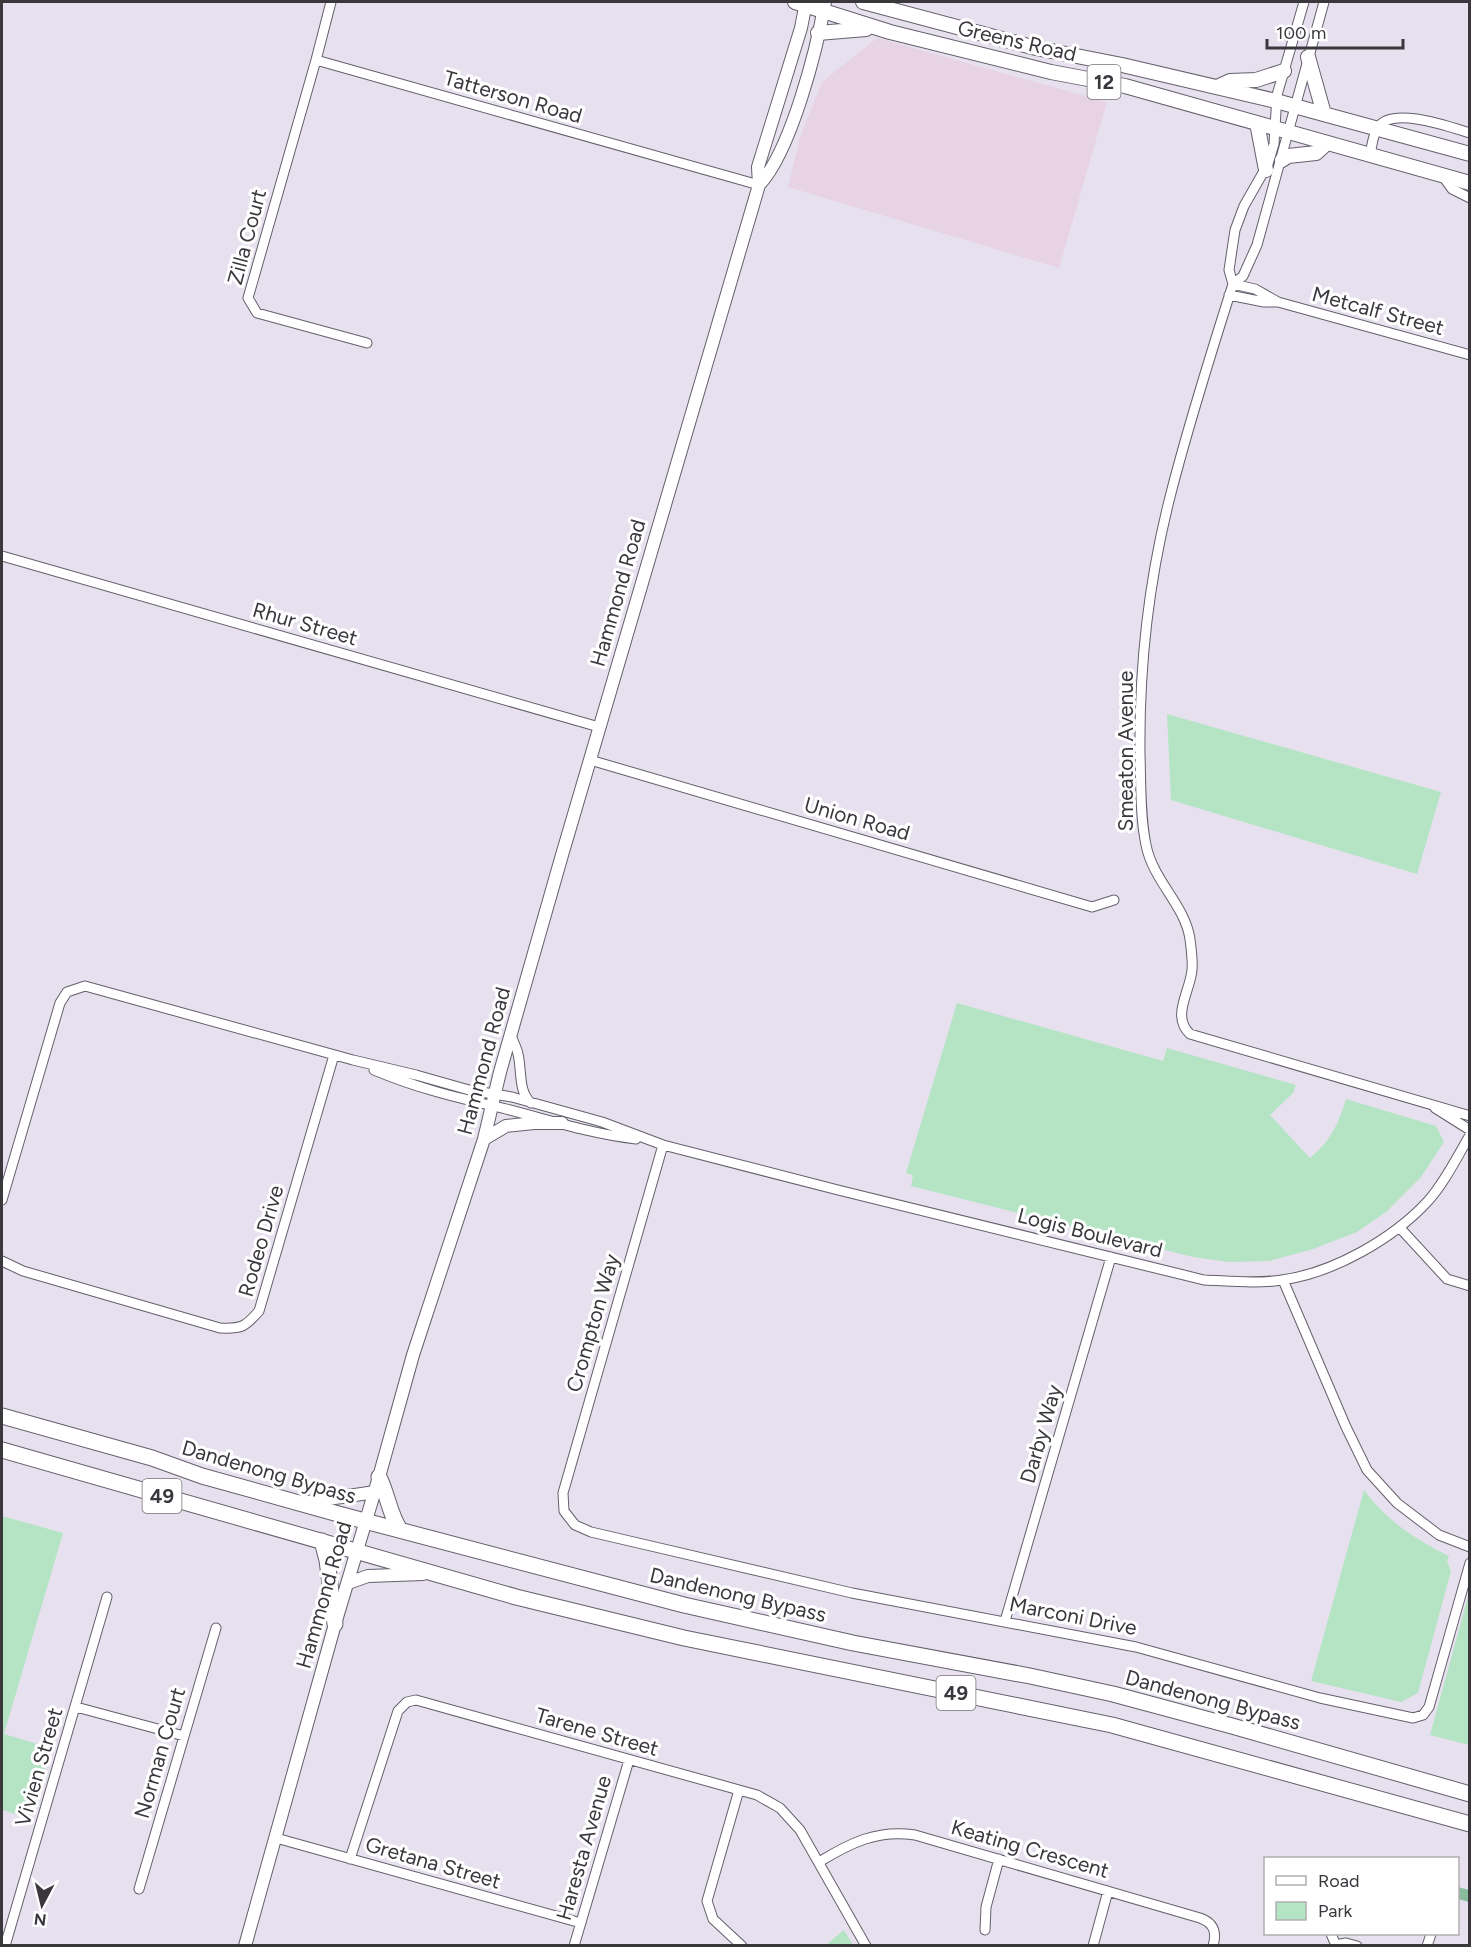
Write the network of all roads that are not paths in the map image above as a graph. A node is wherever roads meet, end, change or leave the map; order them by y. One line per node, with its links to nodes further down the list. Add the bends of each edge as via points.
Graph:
1 (331, 2): 10 (street)
2 (863, 2): 12 (main road, Greens Road / 12, via 1035,48)
3 (1304, 2): 11 (street, Smeaton Avenue)
4 (1324, 2): 9 (street, Smeaton Avenue)
5 (802, 3): 6 (main road, Greens Road / 12); 28 (main road, Hammond Road, via 801,28 758,167)
6 (824, 6): 7 (main road, Greens Road / 12); 8 (main road, Hammond Road)
7 (874, 28): 8 (main road); 16 (main road, Greens Road / 12, via 1051,72 1125,86)
8 (818, 33): 28 (main road, Hammond Road, via 794,116 770,173)
9 (1308, 57): 14 (street, Smeaton Avenue); 15 (main road)
10 (315, 60): 28 (street, Tatterson Road); 33 (street, Zilla Court, via 248,298 257,313)
11 (1284, 71): 12 (main road); 13 (street, Smeaton Avenue)
12 (1217, 87): 13 (main road, Greens Road / 12)
13 (1276, 101): 14 (main road, Greens Road / 12); 17 (street, Smeaton Avenue)
14 (1294, 106): 15 (main road, Greens Road / 12); 19 (street, Smeaton Avenue)
15 (1324, 114): 18 (main road, Greens Road / 12)
16 (1257, 123): 17 (main road, Greens Road / 12); 25 (main road)
17 (1275, 128): 19 (main road, Greens Road / 12); 25 (street, Smeaton Avenue)
18 (1377, 129): 20 (street, via 1383,123 1409,117); 22 (street); 23 (main road, Greens Road / 12)
19 (1288, 132): 21 (main road, Greens Road / 12); 24 (street, Smeaton Avenue)
20 (1470, 132)
21 (1327, 143): 22 (main road, Greens Road / 12); 24 (main road, via 1316,153)
22 (1370, 154): 26 (main road, Greens Road / 12)
23 (1470, 154)
24 (1282, 160): 30 (street, Smeaton Avenue, via 1253,254 1243,276)
25 (1266, 170): 30 (street, Smeaton Avenue, via 1244,206 1235,230 1229,270)
26 (1442, 175): 27 (main road, Greens Road / 12); 29 (street, Greens Road, via 1452,189)
27 (1470, 183)
28 (759, 185): 36 (main road, Hammond Road)
29 (1470, 198)
30 (1233, 284): 31 (street, Smeaton Avenue); 32 (street, Metcalf Street, via 1255,289)
31 (1229, 295): 32 (street, Metcalf Street); 43 (street, Smeaton Avenue, via 1171,493 1153,581 1143,669 1142,816 1153,868 1178,906 1189,936 1192,970 1182,1023 1196,1037)
32 (1278, 302): 34 (street, Metcalf Street)
33 (367, 343)
34 (1470, 355)
35 (2, 556): 36 (street, Rhur Street)
36 (599, 727): 37 (main road, Hammond Road)
37 (590, 760): 38 (street, Union Road, via 1092,907); 39 (main road, Hammond Road)
38 (1114, 900)
39 (511, 1035): 41 (main road, Hammond Road); 42 (street, via 524,1090)
40 (334, 1055): 41 (street, via 416,1075); 51 (street, via 98,989 85,986 67,992 60,1003); 54 (street, Rodeo Drive, via 259,1311 247,1325 220,1328 23,1271)
41 (493, 1100): 42 (street, Logis Boulevard); 45 (street, Logis Boulevard); 48 (main road, Hammond Road)
42 (531, 1103): 49 (street, Logis Boulevard, via 602,1122)
43 (1430, 1105): 44 (street, Smeaton Avenue); 46 (street, Smeaton Avenue)
44 (1470, 1116)
45 (562, 1123): 48 (main road, via 506,1126); 49 (street, Logis Boulevard, via 601,1135)
46 (1470, 1130)
47 (1470, 1135): 52 (street, Logis Boulevard, via 1428,1200)
48 (484, 1139): 59 (main road, Hammond Road, via 413,1355)
49 (653, 1142): 50 (street, Logis Boulevard)
50 (663, 1144): 53 (street, Logis Boulevard); 61 (street, Crompton Way, via 563,1493)
51 (2, 1200)
52 (1400, 1228): 55 (street, Logis Boulevard, via 1342,1262); 56 (street, via 1447,1278)
53 (1111, 1257): 55 (street, Logis Boulevard, via 1204,1280); 71 (street, Darby Way)
54 (2, 1261)
55 (1283, 1280): 65 (street, via 1367,1470 1397,1503 1439,1535)
56 (1470, 1286)
57 (2, 1416): 60 (highway, Dandenong Bypass / 49)
58 (2, 1450): 64 (highway, 49)
59 (377, 1484): 60 (main road); 62 (main road, Hammond Road); 63 (highway, via 387,1491)
60 (300, 1503): 62 (highway, Dandenong Bypass / 49)
61 (564, 1511): 71 (street, Marconi Drive, via 575,1525 636,1544 852,1593)
62 (366, 1522): 63 (highway, Dandenong Bypass / 49); 66 (main road, Hammond Road)
63 (399, 1530): 78 (highway, Dandenong Bypass / 49, via 684,1605 1113,1695)
64 (322, 1541): 66 (highway, 49); 72 (highway)
65 (1470, 1547)
66 (357, 1551): 68 (highway, 49); 69 (main road, Hammond Road)
67 (1470, 1563): 71 (street, Marconi Drive, via 1429,1707 1423,1715 1413,1718 1320,1698 1136,1647)
68 (440, 1575): 69 (main road, via 368,1576); 79 (highway, 49, via 684,1638 1112,1725)
69 (348, 1583): 72 (main road, Hammond Road)
70 (108, 1597): 74 (street, Vivien Street)
71 (1005, 1621)
72 (335, 1624): 80 (main road, Hammond Road)
73 (216, 1628): 75 (street, Norman Court)
74 (76, 1707): 75 (street); 89 (street, Vivien Street)
75 (184, 1736): 84 (street, Norman Court)
76 (629, 1760): 77 (street, Tarene Street); 81 (street, Tarene Street, via 416,1700 406,1702 398,1712); 86 (street, Haresta Avenue)
77 (739, 1790): 83 (street, Tarene Street, via 780,1808 800,1830); 92 (street, via 707,1901 709,1914)
78 (1470, 1794)
79 (1470, 1824)
80 (276, 1838): 81 (street, Gretana Street); 90 (main road, Hammond Road)
81 (350, 1859): 86 (street, Gretana Street)
82 (999, 1859): 83 (street, Keating Crescent, via 915,1835 890,1833 854,1842); 85 (street, Keating Crescent); 87 (street, via 986,1907)
83 (819, 1862): 93 (street, Tarene Street)
84 (140, 1889)
85 (1108, 1891): 94 (street); 95 (street, Keating Crescent, via 1205,1920 1214,1929)
86 (581, 1923): 91 (street, Haresta Avenue)
87 (985, 1930)
88 (1336, 1945): 96 (street)
89 (5, 1946)
90 (245, 1946)
91 (574, 1946)
92 (742, 1946)
93 (866, 1946)
94 (1093, 1946)
95 (1213, 1946)
96 (1357, 1946)

